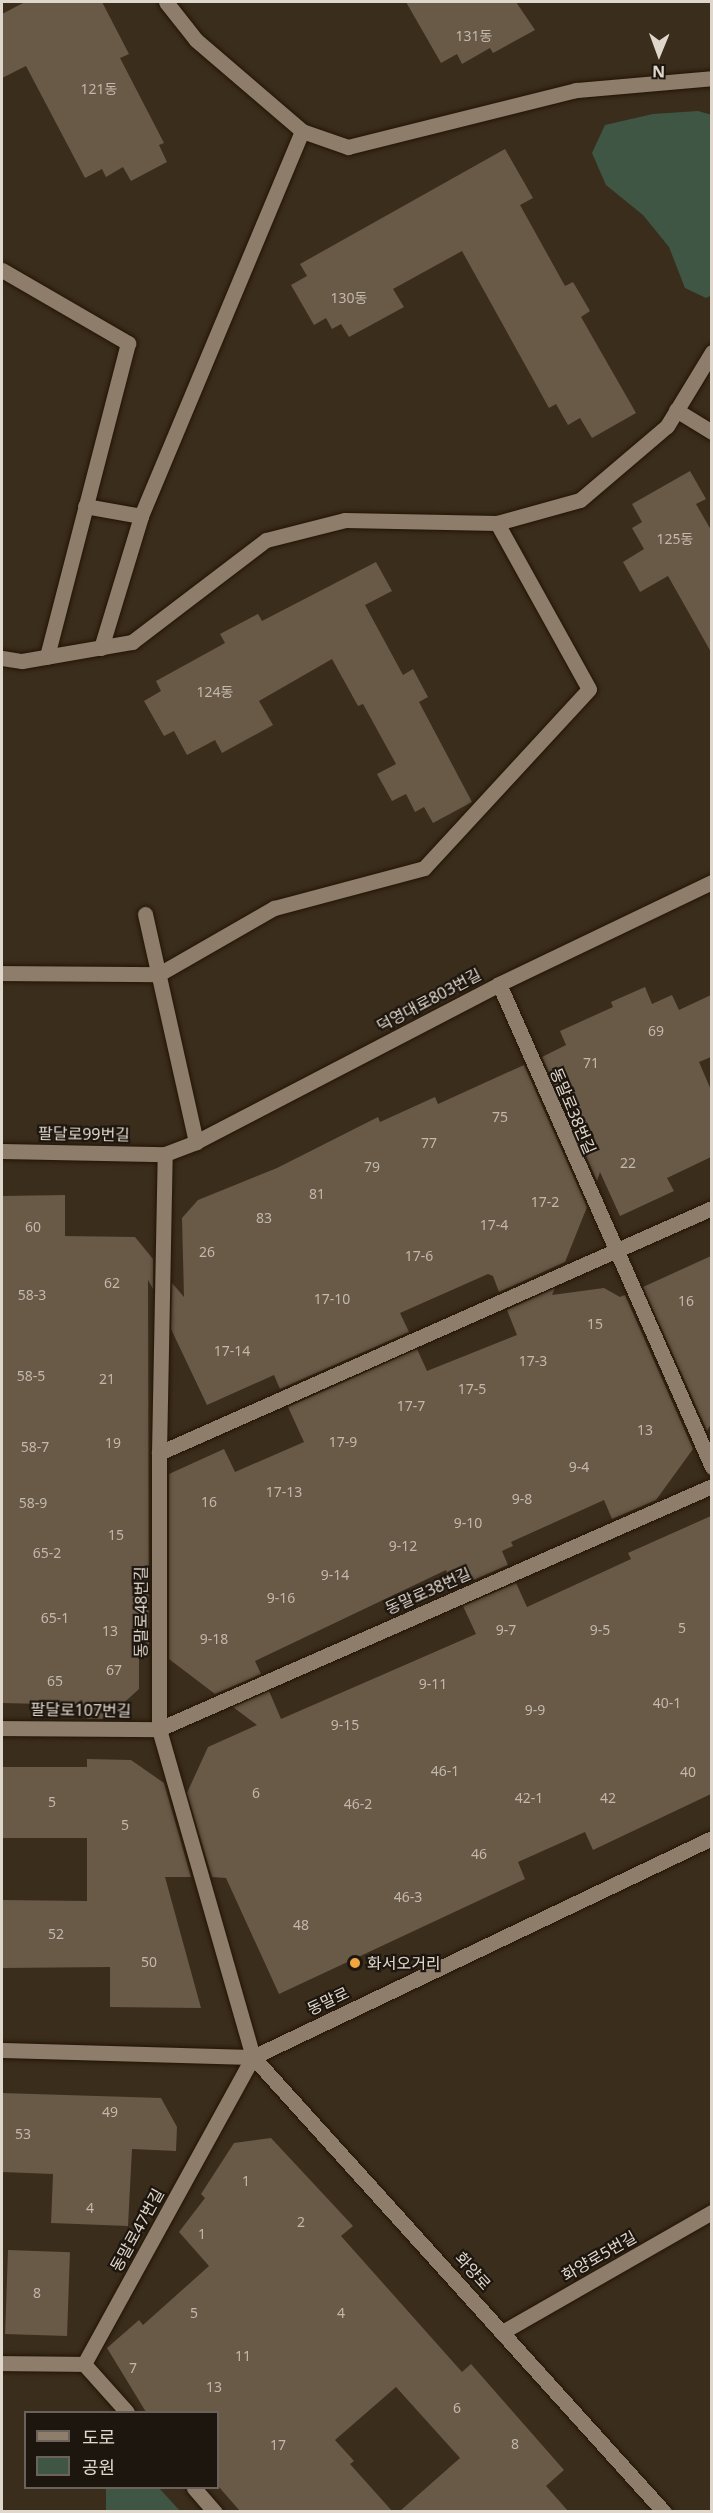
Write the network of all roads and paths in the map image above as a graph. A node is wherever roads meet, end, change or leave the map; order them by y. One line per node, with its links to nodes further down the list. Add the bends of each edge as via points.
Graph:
1 (166, 2): 3 (street, via 196,40)
2 (711, 78): 3 (street, via 576,90 348,147)
3 (302, 131): 9 (street)
4 (2, 270): 8 (street, via 128,343)
5 (711, 352): 6 (street)
6 (676, 411): 7 (street); 10 (street, via 667,426 580,500)
7 (711, 432)
8 (86, 506): 9 (street); 12 (street)
9 (141, 516): 11 (street)
10 (497, 523): 11 (street, via 345,520 266,540 132,642); 17 (street, via 589,689 424,868 273,908)
11 (101, 648): 12 (street)
12 (46, 657): 13 (street, via 22,661)
13 (2, 658)
14 (711, 882): 18 (street, 덕영대로803번길)
15 (145, 914): 17 (street)
16 (2, 973): 17 (street)
17 (159, 974): 19 (street)
18 (499, 984): 19 (street, 덕영대로803번길); 23 (street, 동말로38번길)
19 (196, 1142): 21 (street, 덕영대로803번길)
20 (2, 1151): 21 (street, 팔달로99번길)
21 (165, 1154): 24 (street, 동말로48번길)
22 (711, 1208): 23 (street)
23 (614, 1252): 24 (street); 25 (street, 동말로38번길)
24 (159, 1453): 28 (street, 동말로48번길)
25 (711, 1467)
26 (711, 1486): 28 (street, 동말로38번길)
27 (2, 1728): 28 (street, 팔달로107번길)
28 (159, 1729): 31 (street, 동말로48번길)
29 (711, 1838): 31 (street, 동말로)
30 (2, 2050): 31 (street, 동말로)
31 (253, 2057): 33 (street, 화양로); 35 (street, 동말로47번길)
32 (711, 2212): 33 (street, 화양로5번길)
33 (504, 2331): 39 (street, 화양로)
34 (2, 2363): 35 (street)
35 (84, 2364): 36 (street)
36 (126, 2411)
37 (196, 2489): 38 (street)
38 (215, 2511)
39 (664, 2511)

